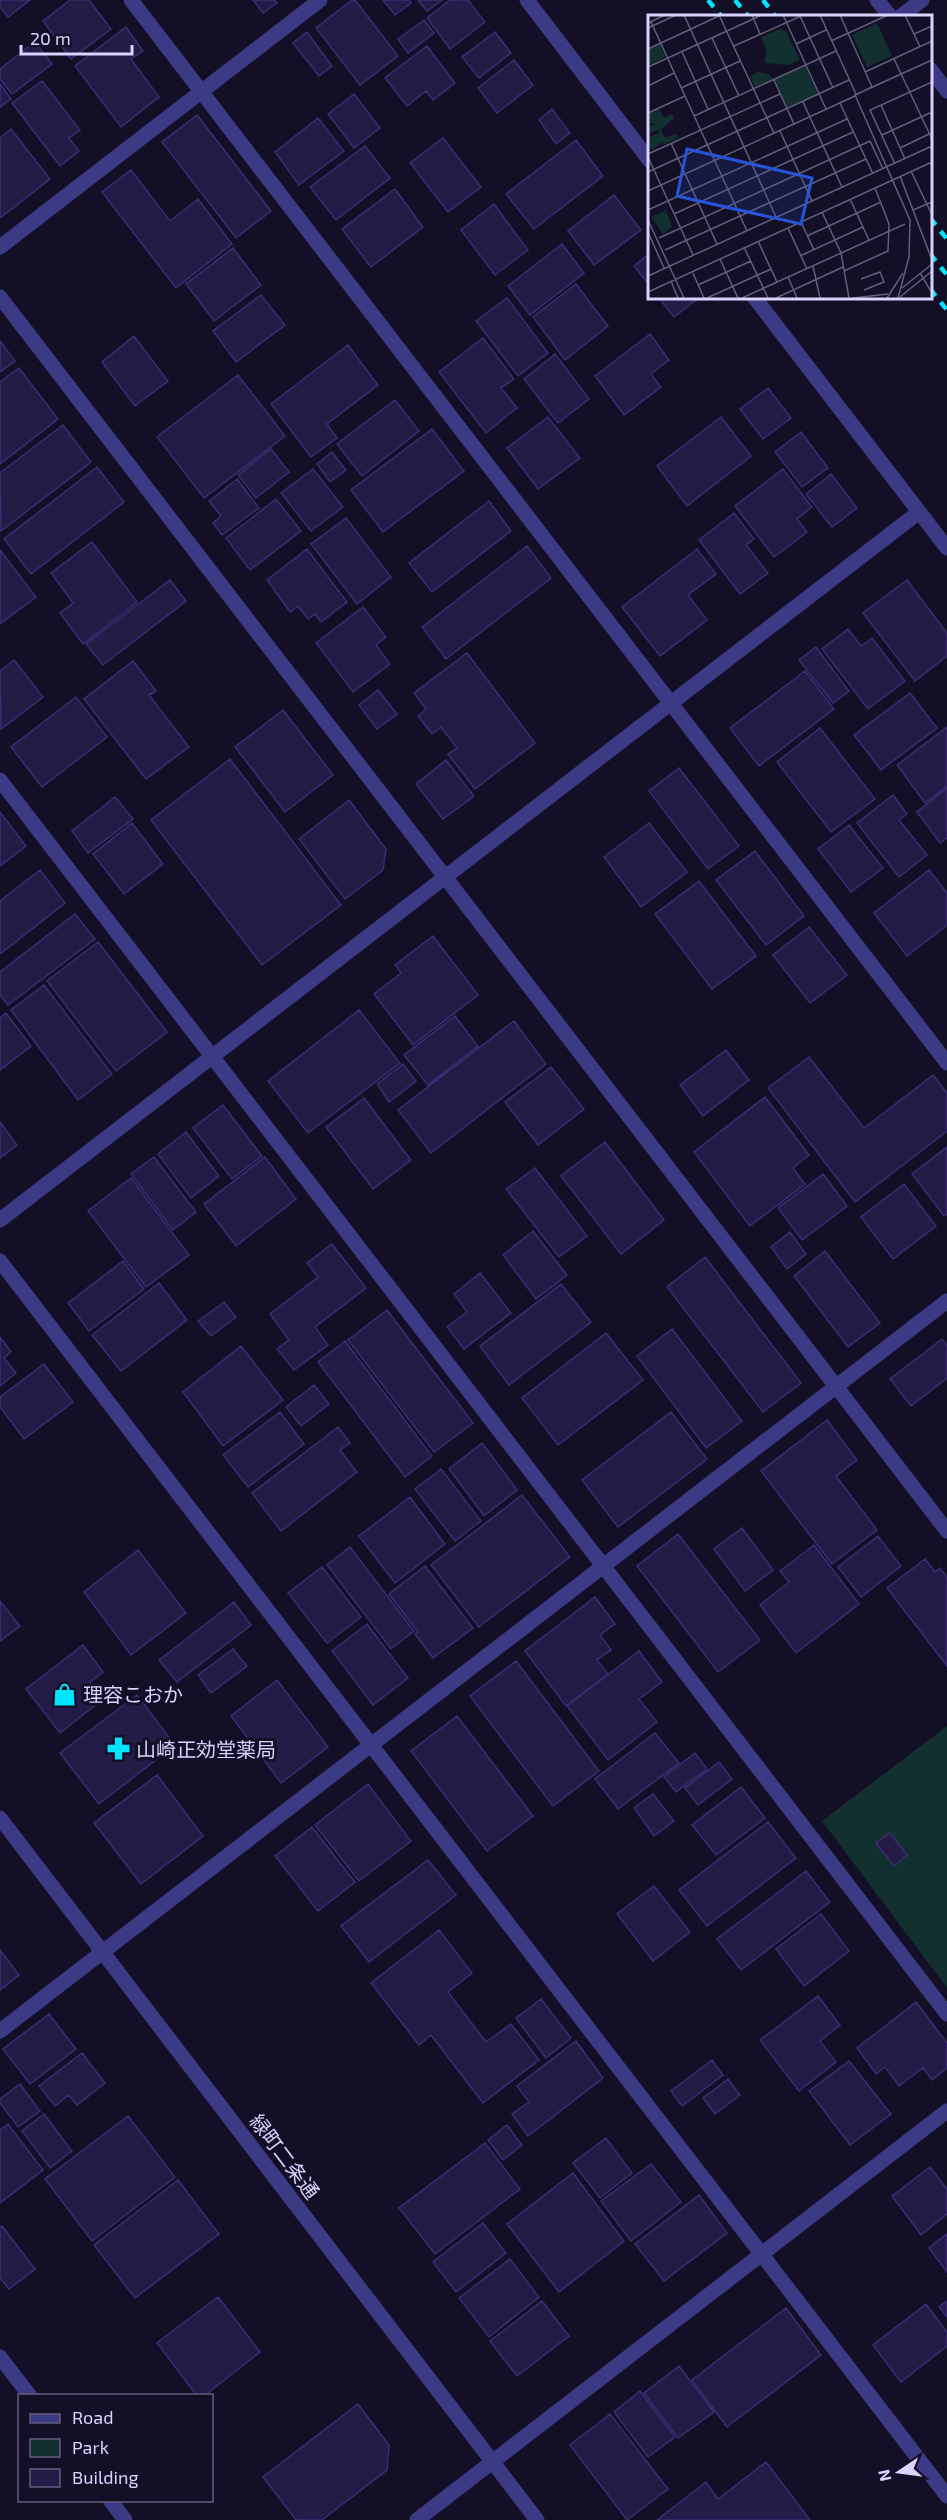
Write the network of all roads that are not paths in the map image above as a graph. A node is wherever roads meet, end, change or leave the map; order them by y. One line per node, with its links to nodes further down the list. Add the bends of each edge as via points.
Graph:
1 (131, 0): 10 (street)
2 (320, 0): 10 (street)
3 (527, 0): 11 (street)
4 (877, 0): 6 (street)
5 (922, 0): 7 (street)
6 (889, 15)
7 (902, 15)
8 (932, 72): 9 (street)
9 (947, 91)
10 (201, 92): 12 (street); 17 (street)
11 (648, 158)
12 (0, 247)
13 (0, 297): 19 (street)
14 (755, 298): 15 (street)
15 (919, 512): 16 (street); 17 (street)
16 (947, 548)
17 (670, 703): 19 (street); 21 (street)
18 (0, 780): 20 (street)
19 (445, 877): 20 (street); 25 (street)
20 (212, 1056): 22 (street); 27 (street)
21 (947, 1063)
22 (0, 1220)
23 (0, 1262): 28 (street)
24 (947, 1301): 25 (street)
25 (836, 1386): 26 (street); 27 (street)
26 (947, 1531)
27 (603, 1566): 28 (street); 31 (street)
28 (371, 1745): 30 (street); 34 (street)
29 (0, 1818): 30 (street, 緑町二条通)
30 (102, 1952): 32 (street); 37 (street, 緑町二条通)
31 (947, 2014)
32 (0, 2031)
33 (947, 2111): 34 (street)
34 (762, 2254): 37 (street); 38 (street)
35 (0, 2357): 36 (street)
36 (28, 2394)
37 (493, 2462): 41 (street); 42 (street, 緑町二条通)
38 (947, 2496)
39 (112, 2502): 40 (street)
40 (126, 2520)
41 (417, 2520)
42 (537, 2520)

